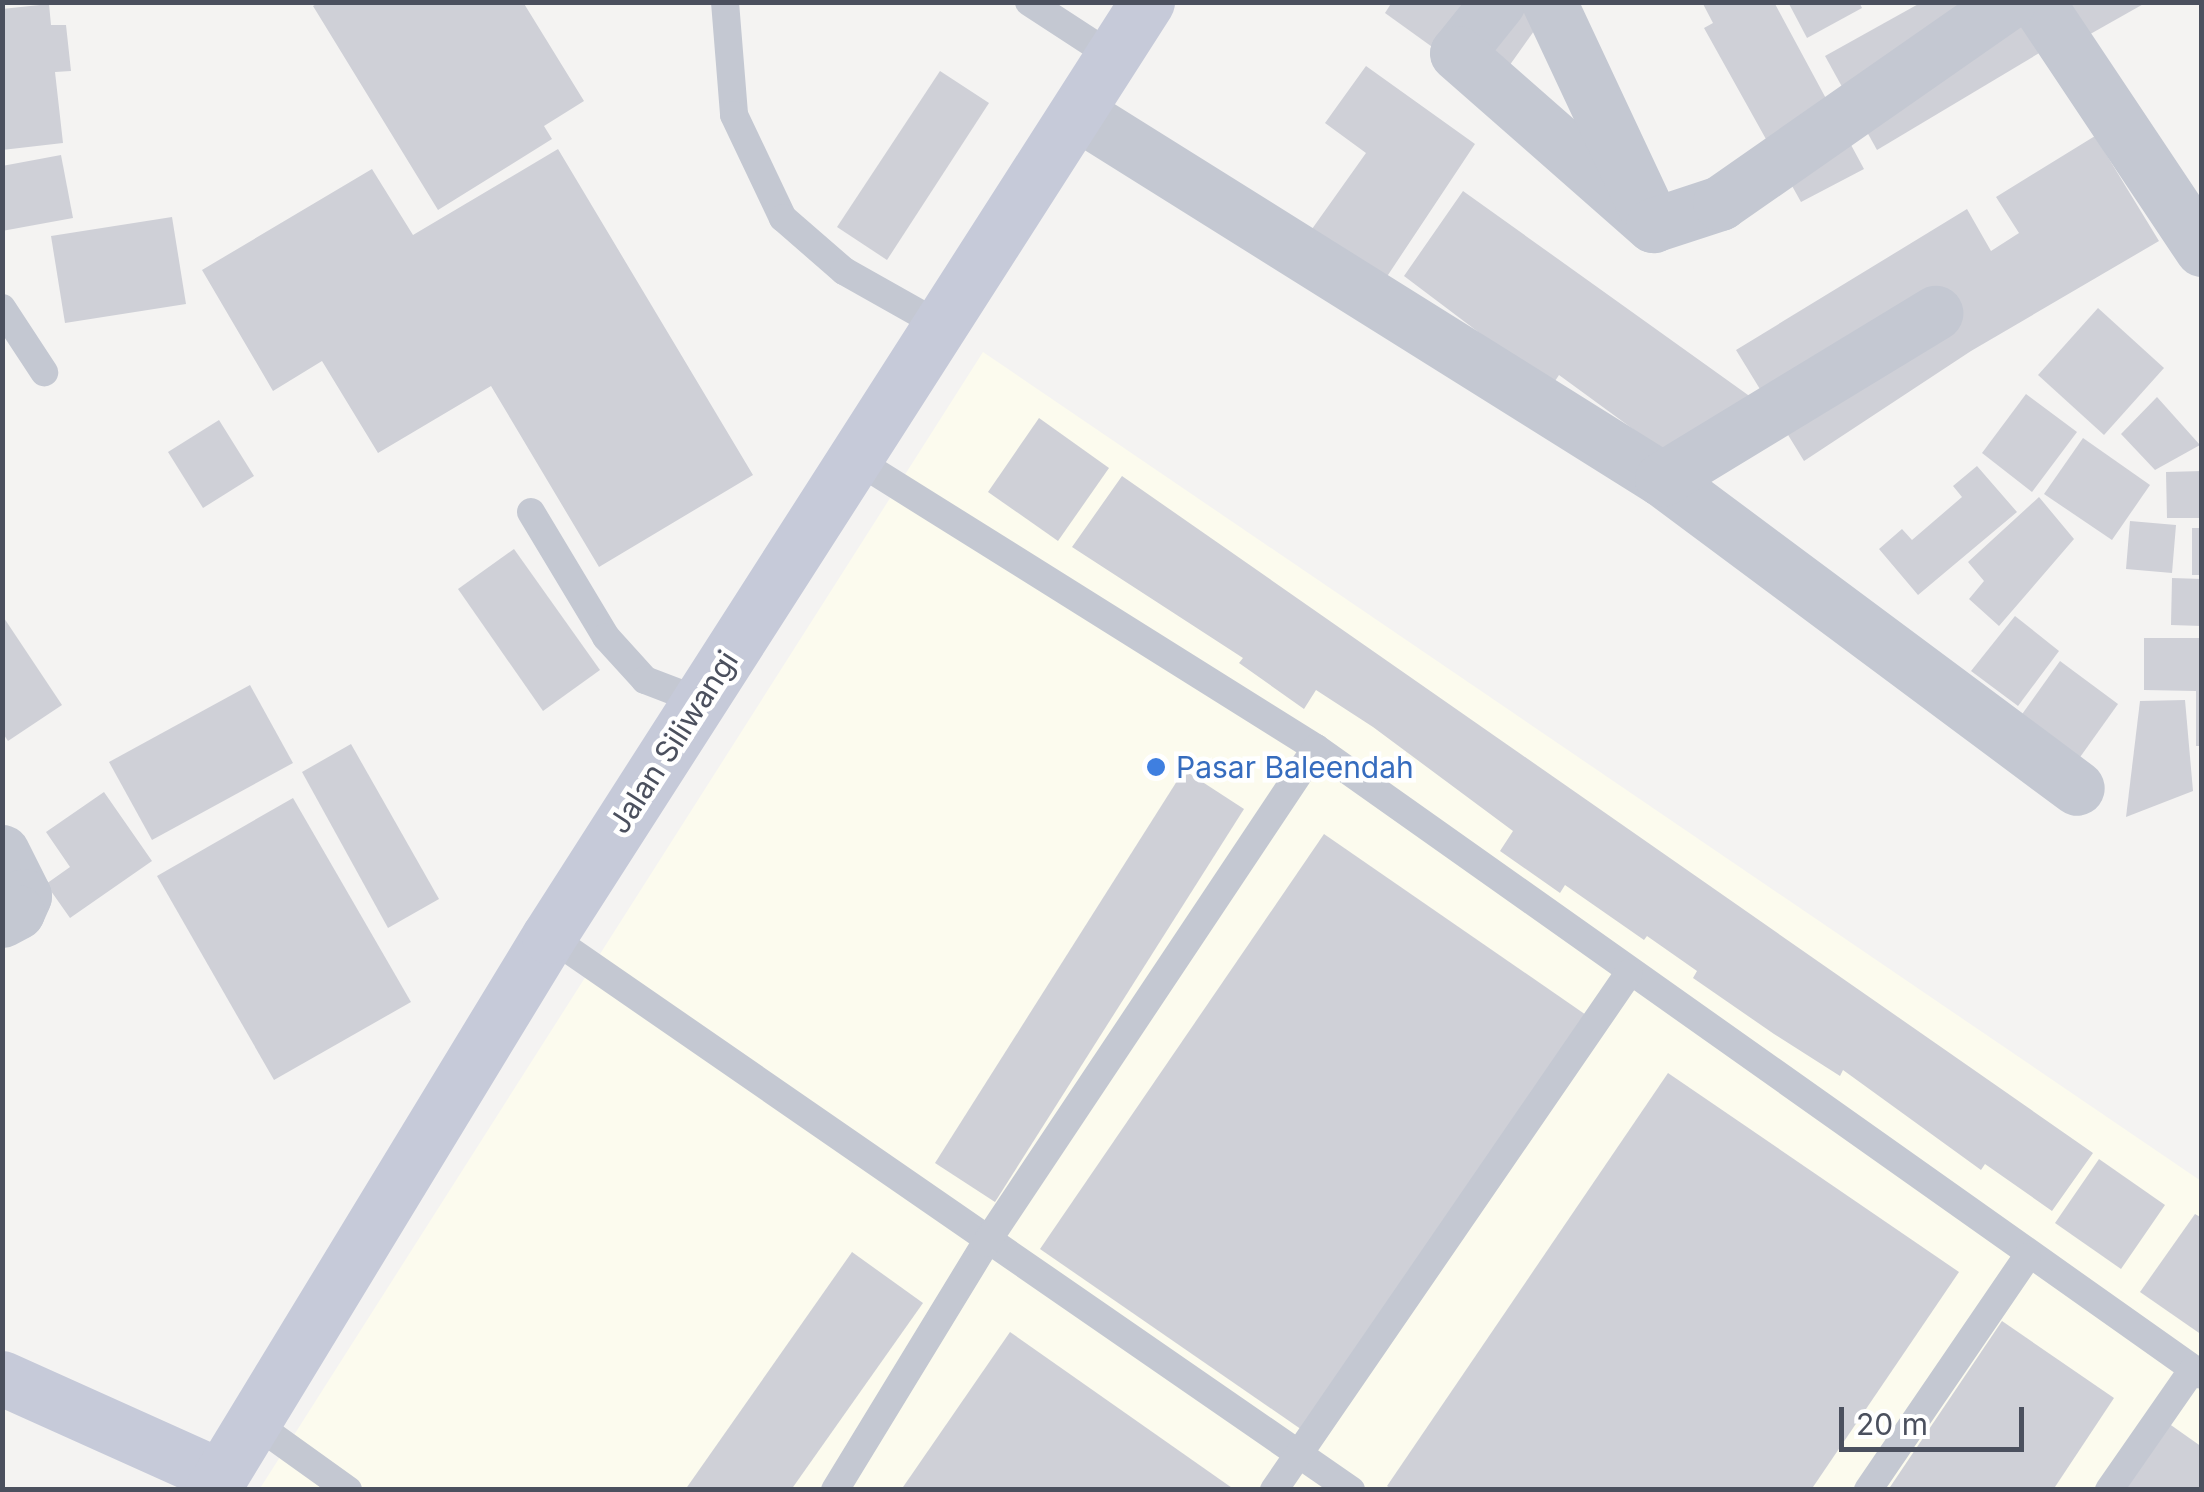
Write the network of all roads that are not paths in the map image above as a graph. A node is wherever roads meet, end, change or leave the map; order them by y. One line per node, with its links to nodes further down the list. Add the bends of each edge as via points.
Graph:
1 (725, 2): 14 (lane, via 734,115 783,218 844,272)
2 (1029, 2): 8 (lane)
3 (1147, 2): 8 (main road, Jalan Siliwangi)
4 (1498, 2): 10 (street, via 1457,52)
5 (1549, 2): 10 (street)
6 (2008, 2): 10 (street, via 1720,203)
7 (2037, 2): 11 (street)
8 (1115, 58): 9 (main road, Jalan Siliwangi)
9 (1079, 114): 14 (main road, Jalan Siliwangi); 17 (street)
10 (1654, 226)
11 (2202, 249)
12 (2, 308): 15 (lane)
13 (1935, 313): 17 (street)
14 (940, 325): 16 (main road, Jalan Siliwangi)
15 (44, 372)
16 (852, 458): 19 (main road, Jalan Siliwangi); 20 (lane)
17 (1662, 479): 21 (street)
18 (531, 512): 19 (lane, via 606,638 644,680)
19 (700, 701): 24 (main road, Jalan Siliwangi)
20 (1316, 748): 25 (lane); 26 (lane)
21 (2077, 788)
22 (2, 852): 23 (street, via 24,896 17,912)
23 (2, 920)
24 (549, 936): 26 (lane); 30 (main road, Jalan Siliwangi)
25 (1629, 973): 27 (lane); 31 (lane)
26 (986, 1243): 31 (lane); 34 (lane)
27 (2028, 1257): 28 (lane); 37 (lane)
28 (2197, 1372): 38 (lane)
29 (2, 1378): 32 (main road)
30 (253, 1422): 32 (main road, Jalan Siliwangi); 33 (lane)
31 (1300, 1453): 35 (lane); 36 (lane)
32 (216, 1483)
33 (348, 1490)
34 (834, 1490)
35 (1274, 1490)
36 (1352, 1490)
37 (1868, 1490)
38 (2109, 1490)

